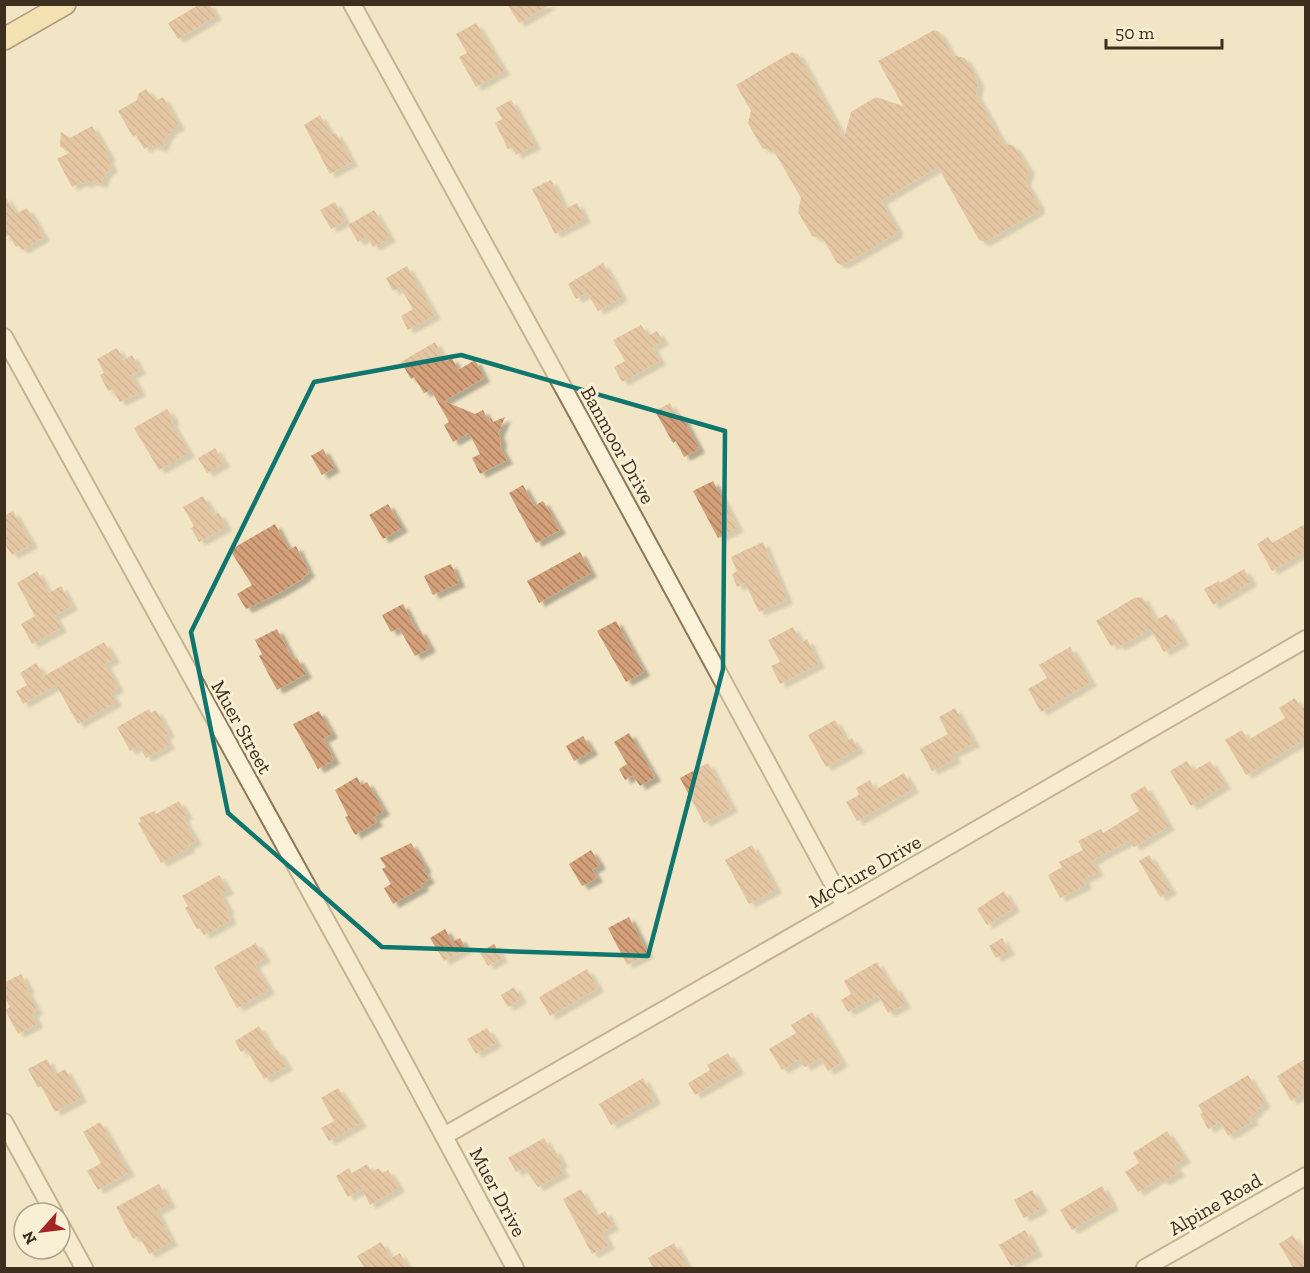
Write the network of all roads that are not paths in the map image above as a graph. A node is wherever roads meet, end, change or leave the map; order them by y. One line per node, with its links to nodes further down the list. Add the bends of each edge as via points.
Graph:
1 (352, 4): 6 (street, Banmoor Drive)
2 (55, 7): 3 (main road)
3 (4, 39)
4 (4, 337): 8 (street, Muer Street)
5 (1305, 639): 6 (street, McClure Drive)
6 (845, 906): 8 (street, McClure Drive)
7 (4, 1122): 10 (street)
8 (444, 1136): 13 (street, Muer Drive)
9 (1305, 1176): 14 (street, Alpine Road)
10 (47, 1201)
11 (72, 1246): 12 (street)
12 (84, 1269)
13 (515, 1269)
14 (1145, 1269)

